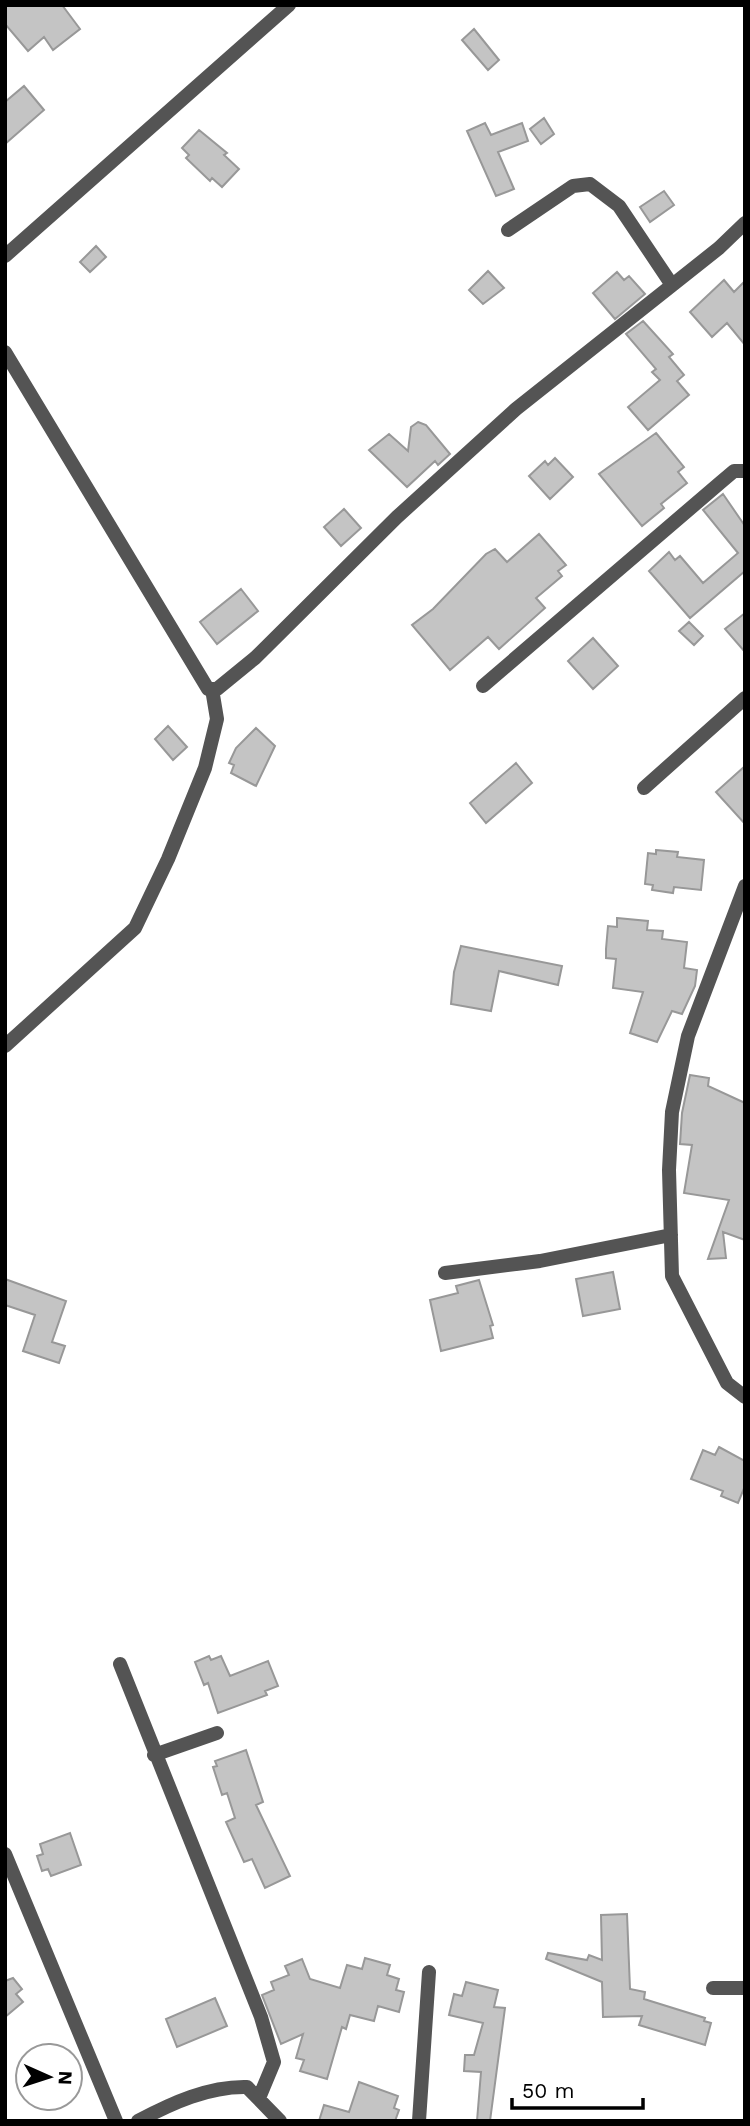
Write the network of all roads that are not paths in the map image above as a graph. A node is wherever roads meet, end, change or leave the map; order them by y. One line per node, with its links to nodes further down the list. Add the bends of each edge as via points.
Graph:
1 (289, 5): 4 (street)
2 (745, 223): 5 (street)
3 (508, 230): 5 (street, via 573,186 590,184 619,206)
4 (5, 256)
5 (672, 285): 9 (street, via 516,409 397,517 255,658)
6 (5, 352): 9 (street)
7 (745, 471): 8 (street, via 734,471)
8 (483, 686)
9 (212, 689): 13 (street, via 217,719 205,768 135,928)
10 (745, 698): 11 (street)
11 (644, 788)
12 (745, 886): 14 (street, via 688,1036 672,1112)
13 (5, 1046)
14 (671, 1235): 15 (street, via 540,1261); 16 (street, via 672,1276 727,1383)
15 (446, 1273)
16 (745, 1397)
17 (120, 1664): 19 (street)
18 (217, 1733): 19 (street)
19 (154, 1755): 24 (street, via 261,2017 274,2062)
20 (5, 1854): 25 (street)
21 (429, 1972): 28 (street)
22 (713, 1988): 23 (street)
23 (745, 1988)
24 (258, 2098): 26 (street, via 247,2087 225,2086); 27 (street)
25 (116, 2121)
26 (138, 2121)
27 (280, 2121)
28 (419, 2121)

